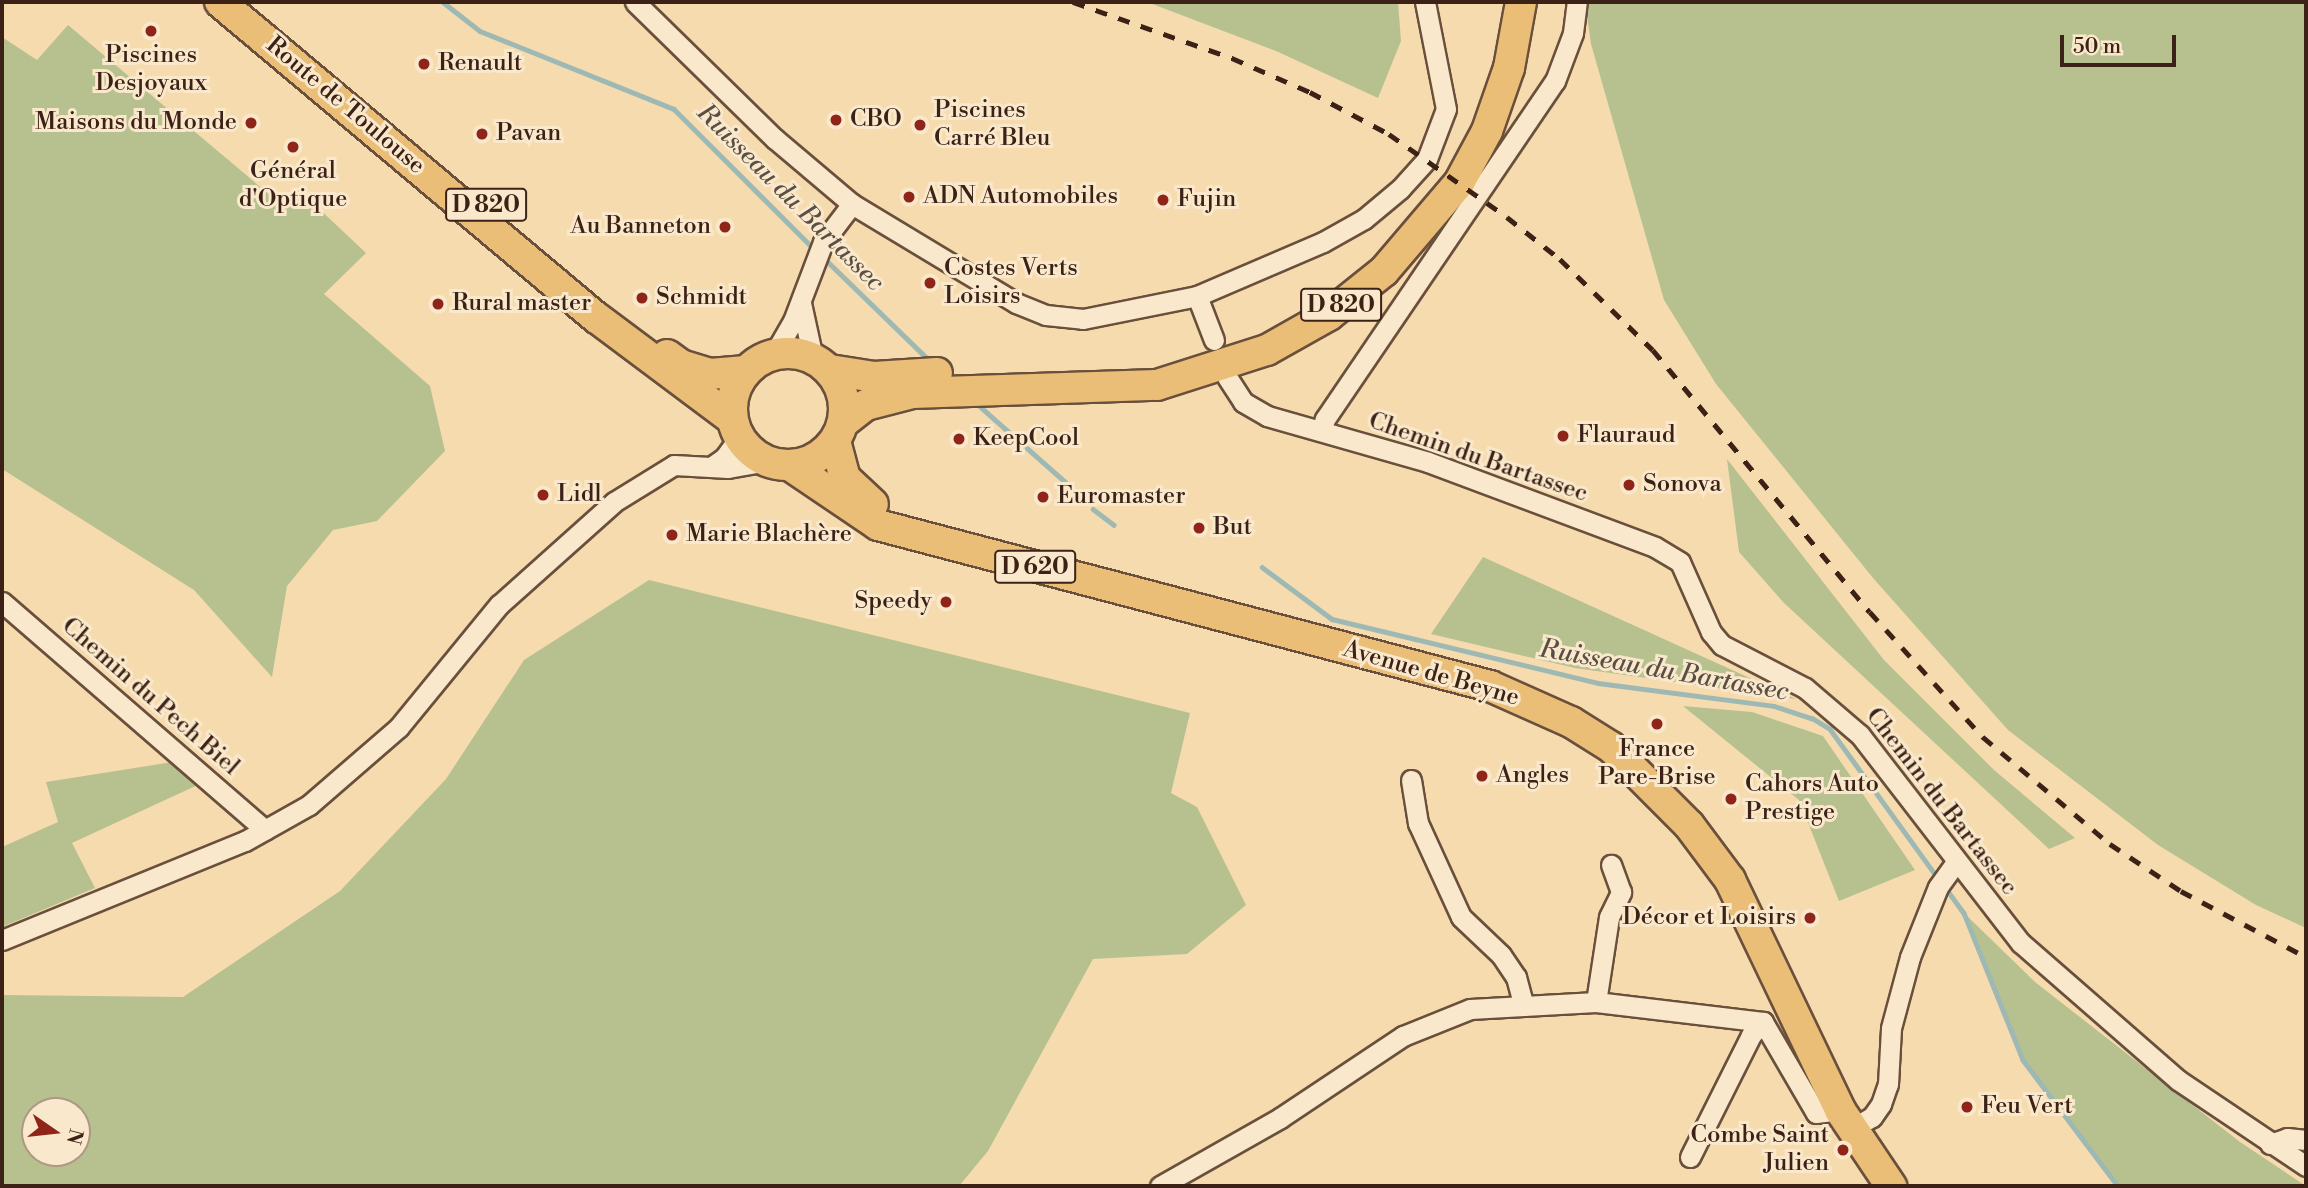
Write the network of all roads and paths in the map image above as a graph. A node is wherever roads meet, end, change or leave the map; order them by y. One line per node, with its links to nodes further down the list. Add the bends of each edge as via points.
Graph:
1 (220, 2): 18 (main road, Route de Toulouse / D 820)
2 (241, 2): 14 (main road, Route de Toulouse / D 820, via 670,357 710,374)
3 (635, 2): 8 (street, via 775,139)
4 (1426, 2): 9 (street, via 1446,109 1427,159 1364,219 1323,242)
5 (1503, 2): 16 (main road, D 820, via 1491,63 1468,126 1440,175 1373,257 1320,299 1258,332 1151,367)
6 (1521, 2): 16 (main road, D 820, via 1509,68 1488,131 1459,183 1384,271 1329,315 1267,350 1157,385)
7 (1577, 2): 20 (street, via 1573,33 1555,81 1325,419)
8 (852, 204): 9 (street, via 1016,303 1046,315 1083,319); 10 (street, via 823,242)
9 (1198, 296): 11 (street)
10 (800, 302): 12 (street); 13 (street)
11 (1214, 340)
12 (774, 354): 13 (main road); 14 (main road)
13 (821, 364): 17 (main road, D 820); 19 (main road, via 842,394)
14 (746, 371): 18 (main road, via 734,394)
15 (1227, 377): 20 (street, Chemin du Bartassec, via 1243,402)
16 (992, 381): 17 (main road, D 820)
17 (912, 383): 19 (main road, D 820, via 866,405)
18 (736, 428): 21 (main road); 22 (street, via 724,458)
19 (839, 432): 21 (main road, via 816,458); 23 (main road, Avenue de Beyne / D 620, via 845,478 866,499)
20 (1321, 432): 28 (street, Chemin du Bartassec, via 1428,462 1655,547 1680,562 1711,632 1723,645 1826,703 1860,735)
21 (778, 464): 22 (street); 23 (main road, Avenue de Beyne / D 620, via 878,525)
22 (711, 467): 26 (street, via 674,465 595,518 499,605 399,727 309,804)
23 (923, 535): 33 (main road, Avenue de Beyne / D 620, via 1490,686 1581,728 1644,776 1730,880)
24 (2, 602): 26 (street, Chemin du Pech Biel)
25 (1412, 780): 31 (street, via 1418,823 1461,917 1501,955 1516,977)
26 (265, 830): 29 (street)
27 (1611, 865): 30 (street, via 1621,892 1609,917)
28 (1947, 874): 33 (street, via 1910,957 1891,1028 1888,1084 1881,1104 1872,1117); 35 (street, Chemin du Bartassec, via 2062,982 2178,1080)
29 (2, 940)
30 (1596, 1002): 31 (street); 32 (street)
31 (1524, 1006): 38 (street, via 1470,1009 1404,1036 1280,1118)
32 (1763, 1022): 33 (street, via 1816,1113); 36 (street, via 1751,1035)
33 (1846, 1119): 39 (main road, D 620)
34 (2306, 1140): 35 (street, via 2287,1138)
35 (2270, 1144): 37 (street, Chemin du Bartassec)
36 (1690, 1157)
37 (2306, 1166)
38 (1160, 1186)
39 (1891, 1186)

